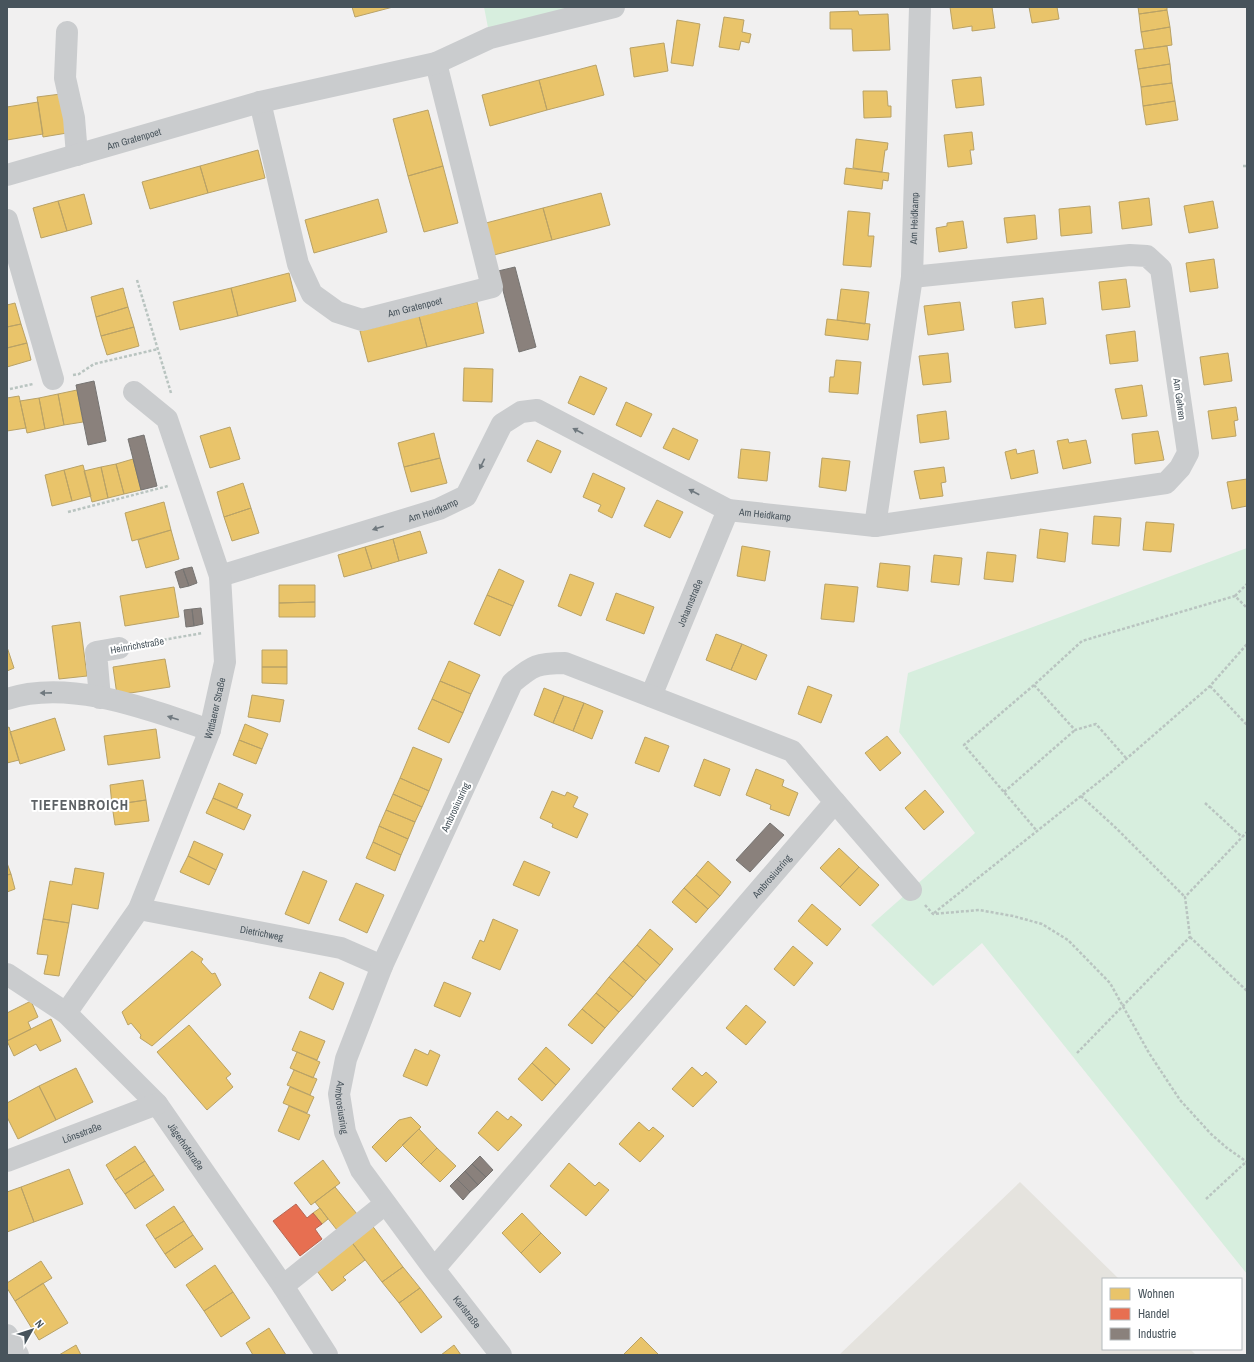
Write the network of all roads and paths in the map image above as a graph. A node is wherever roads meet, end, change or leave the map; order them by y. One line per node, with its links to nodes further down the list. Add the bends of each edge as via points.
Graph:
1 (614, 7): 4 (street, Am Gratenpoet, via 490,38)
2 (920, 7): 11 (street, Am Heidkamp)
3 (67, 32): 6 (street, via 65,78 74,118)
4 (436, 63): 5 (street, Am Gratenpoet); 5 (street, Am Gratenpoet, via 492,287 362,320 337,312 312,294 298,264)
5 (260, 102): 6 (street, Am Gratenpoet)
6 (77, 155): 9 (street, Am Gratenpoet)
7 (1243, 166): 8 (path)
8 (1247, 166)
9 (7, 175)
10 (7, 220): 14 (street)
11 (912, 277): 21 (street, Am Heidkamp); 21 (street, Am Gehren, via 1130,255 1147,256 1162,269 1188,453 1180,468 1166,483)
12 (137, 280): 13 (path)
13 (158, 349): 14 (path, via 94,364 79,374); 17 (path, via 176,412)
14 (53, 380): 15 (path)
15 (10, 389)
16 (134, 392): 17 (street)
17 (167, 419): 18 (street, Wittlaerer Straße)
18 (188, 481): 20 (path); 22 (street, Wittlaerer Straße)
19 (728, 510): 21 (street, Am Heidkamp); 22 (street, Am Heidkamp, one-way to 22, via 537,410 521,412 502,424 466,496 439,509); 31 (street, Johannstraße)
20 (68, 512)
21 (875, 526)
22 (220, 576): 26 (street, Wittlaerer Straße)
23 (1247, 584): 24 (path)
24 (1235, 596): 25 (path); 29 (path, via 1082,641)
25 (1247, 608)
26 (223, 629): 28 (path, Heinrichstraße); 35 (street, Wittlaerer Straße, via 225,662)
27 (1247, 644): 30 (path)
28 (119, 648): 32 (street, Heinrichstraße, via 96,652)
29 (1034, 685): 36 (path); 38 (path, via 964,745)
30 (1210, 686): 34 (path); 37 (path)
31 (651, 696): 40 (street, Ambrosiusring, via 792,751); 50 (street, Ambrosiusring, via 565,663 541,663 525,671 512,683)
32 (100, 698): 33 (street, one-way to 33, via 76,693 22,694); 35 (street, one-way to 32, via 141,707)
33 (7, 699)
34 (1247, 725)
35 (210, 730): 47 (street, Wittlaerer Straße)
36 (1075, 730): 37 (path, via 1096,724); 38 (path)
37 (1126, 758): 39 (path)
38 (1004, 792): 42 (path)
39 (1081, 796): 42 (path); 46 (path)
40 (835, 802): 45 (street, Ambrosiusring); 61 (street, Ambrosiusring)
41 (1206, 803): 44 (path)
42 (1037, 831): 48 (path)
43 (1247, 832): 44 (path)
44 (1242, 837): 46 (path)
45 (911, 890): 48 (path)
46 (1185, 897): 49 (path)
47 (139, 910): 50 (street, Dietrichweg, via 341,948); 54 (street, Wittlaerer Straße)
48 (933, 914): 53 (path, via 979,910 1042,924 1068,940 1090,960 1110,983)
49 (1190, 937): 52 (path); 53 (path)
50 (382, 966): 60 (street, Ambrosiusring, via 346,1059 339,1094 345,1132 361,1170)
51 (7, 974): 54 (street, Jägerhofstraße)
52 (1247, 991)
53 (1124, 1005): 55 (path); 58 (path, via 1149,1053 1180,1100 1211,1134)
54 (66, 1013): 56 (street, Jägerhofstraße)
55 (1077, 1053)
56 (157, 1104): 57 (street, Lönsstraße); 62 (street, Jägerhofstraße)
57 (7, 1161)
58 (1247, 1161): 59 (path)
59 (1206, 1199)
60 (385, 1204): 61 (street, Ambrosiusring); 62 (street)
61 (434, 1269): 66 (street, Karlstraße)
62 (283, 1286): 65 (street, Jägerhofstraße)
63 (7, 1335): 64 (street)
64 (18, 1355)
65 (327, 1355)
66 (501, 1355)

